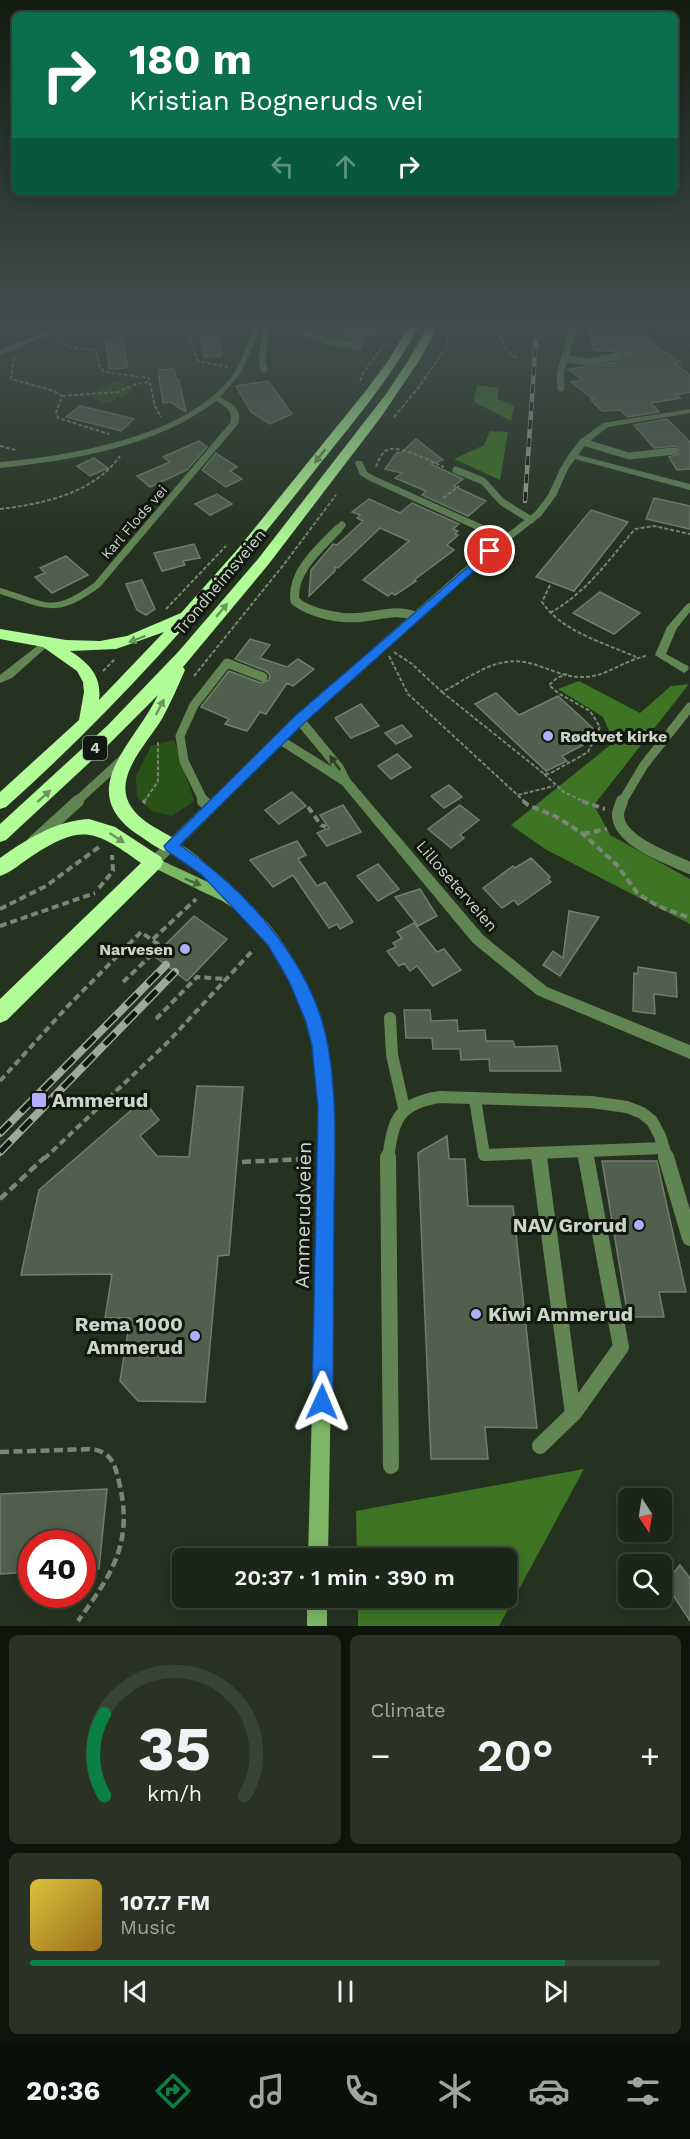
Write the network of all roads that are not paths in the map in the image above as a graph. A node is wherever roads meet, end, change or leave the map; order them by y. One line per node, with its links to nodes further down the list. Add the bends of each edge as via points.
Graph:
1 (210, 400): 10 (street, via 172,423 120,443)
2 (220, 400): 16 (street, Karl Flods vei, via 232,407 234,424 97,585 76,599 52,607)
3 (364, 400): 18 (highway, Trondheimsveien / 4, one-way to 18)
4 (385, 400): 22 (highway, Trondheimsveien / 4, one-way to 4, via 281,539)
5 (690, 411): 6 (street, via 606,425)
6 (583, 442): 7 (lane, via 626,456); 8 (street)
7 (674, 451)
8 (572, 456): 12 (street); 13 (street, via 552,496)
9 (359, 463): 15 (street, via 363,473 371,478)
10 (0, 465)
11 (456, 470): 13 (lane, via 487,484 502,502)
12 (690, 487)
13 (531, 520): 15 (street)
14 (342, 525): 19 (lane, via 304,569 295,585 295,601 312,610 347,618 400,611)
15 (505, 539): 19 (street)
16 (0, 591)
17 (690, 606): 23 (street, via 672,627 660,655)
18 (190, 613): 21 (highway, one-way to 21, via 124,644 91,647); 28 (highway, Trondheimsveien / 4)
19 (415, 616): 27 (street)
20 (0, 634): 21 (highway)
21 (45, 643): 25 (street); 28 (highway, via 78,663 90,678 93,693)
22 (184, 655): 30 (highway, one-way to 22, via 157,713); 34 (highway, Trondheimsveien / 4, one-way to 22, via 74,768)
23 (687, 671)
24 (263, 677): 33 (lane, via 227,663 194,705 180,736 184,761 202,800)
25 (0, 679)
26 (690, 707): 39 (lane, via 650,757 616,813 621,826 637,841)
27 (299, 720): 29 (street); 31 (street, Lilloseterveien, one-way to 27)
28 (86, 723): 32 (highway, Trondheimsveien / 4)
29 (280, 740): 31 (street, Lilloseterveien); 33 (street)
30 (129, 754): 35 (highway, via 117,783 120,803 131,819); 36 (lane)
31 (346, 782): 43 (street, Lilloseterveien, via 478,939 542,991)
32 (0, 802)
33 (210, 807): 35 (street)
34 (0, 835)
35 (171, 846): 37 (street); 40 (street, Ammerudveien, via 207,871)
36 (25, 851): 37 (highway, one-way to 37, via 55,834 88,827 102,829); 38 (highway)
37 (154, 862): 40 (street, Ammerudveien, one-way to 40); 41 (highway)
38 (0, 868)
39 (690, 868)
40 (232, 900): 53 (street, Ammerudveien, via 261,925 296,978 314,1022 322,1056 327,1146)
41 (0, 1013)
42 (390, 1018): 45 (lane, via 392,1056)
43 (690, 1052)
44 (475, 1099): 45 (lane, via 423,1098); 46 (lane, via 591,1102 627,1107 652,1121); 48 (lane, via 484,1155)
45 (404, 1108): 52 (lane, via 392,1130 387,1164)
46 (664, 1148): 47 (lane); 49 (lane)
47 (585, 1152): 48 (lane); 50 (lane, via 621,1347)
48 (538, 1153): 50 (lane)
49 (690, 1238)
50 (573, 1414): 51 (lane, via 556,1435)
51 (540, 1446)
52 (391, 1466)
53 (318, 1548)
54 (317, 1608): 55 (street)
55 (317, 1626)

